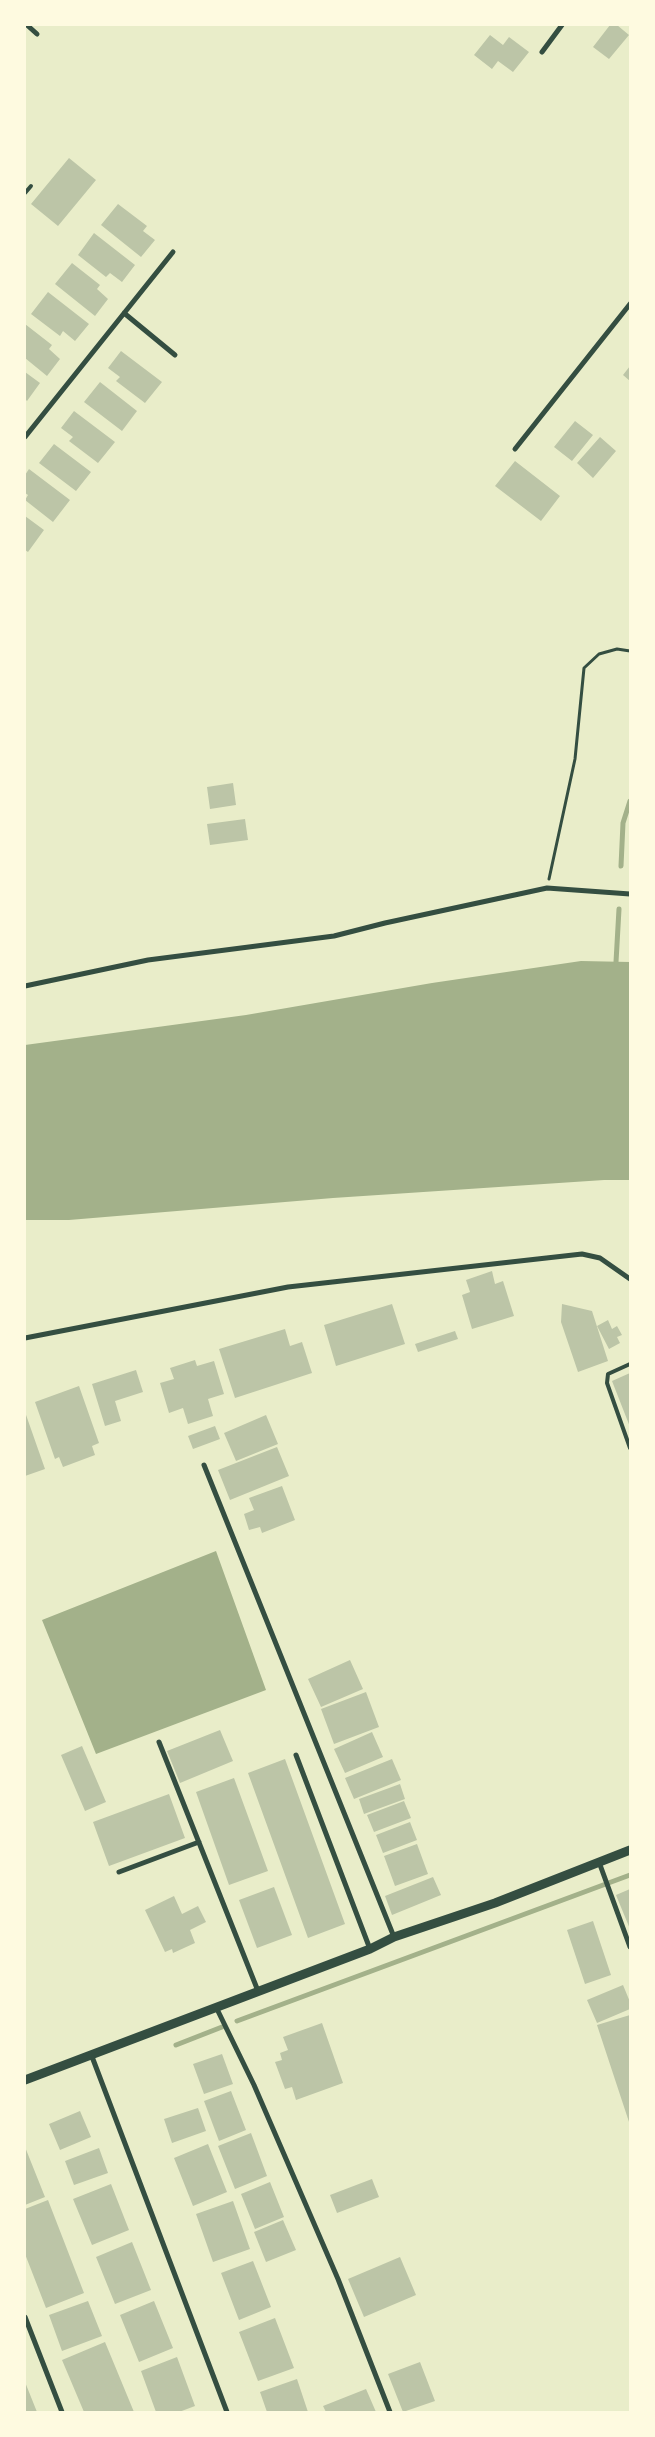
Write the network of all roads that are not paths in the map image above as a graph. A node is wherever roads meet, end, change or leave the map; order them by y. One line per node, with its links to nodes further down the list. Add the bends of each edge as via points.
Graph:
1 (27, 25): 3 (street)
2 (562, 25): 4 (street)
3 (37, 34)
4 (542, 52)
5 (31, 186): 6 (lane)
6 (25, 193)
7 (173, 252): 9 (street)
8 (630, 304): 12 (street)
9 (124, 313): 10 (street); 11 (street)
10 (175, 355)
11 (25, 437)
12 (515, 449)
13 (630, 894): 14 (street, via 547,888 334,936 148,960)
14 (25, 986)
15 (630, 1279): 16 (street, via 600,1258 582,1254 288,1287)
16 (25, 1338)
17 (630, 1364): 18 (lane, via 608,1374 607,1383)
18 (630, 1448)
19 (204, 1465): 26 (street)
20 (159, 1742): 22 (street)
21 (296, 1755): 28 (street)
22 (199, 1842): 25 (street); 29 (street)
23 (630, 1850): 24 (street)
24 (599, 1862): 26 (street); 27 (street)
25 (119, 1872)
26 (394, 1937): 28 (street)
27 (630, 1947)
28 (370, 1949): 29 (street)
29 (258, 1991): 30 (street)
30 (216, 2007): 31 (street); 36 (street, via 254,2085 338,2279)
31 (91, 2054): 32 (street); 35 (street)
32 (25, 2080)
33 (25, 2317): 34 (street)
34 (62, 2412)
35 (227, 2412)
36 (390, 2412)

